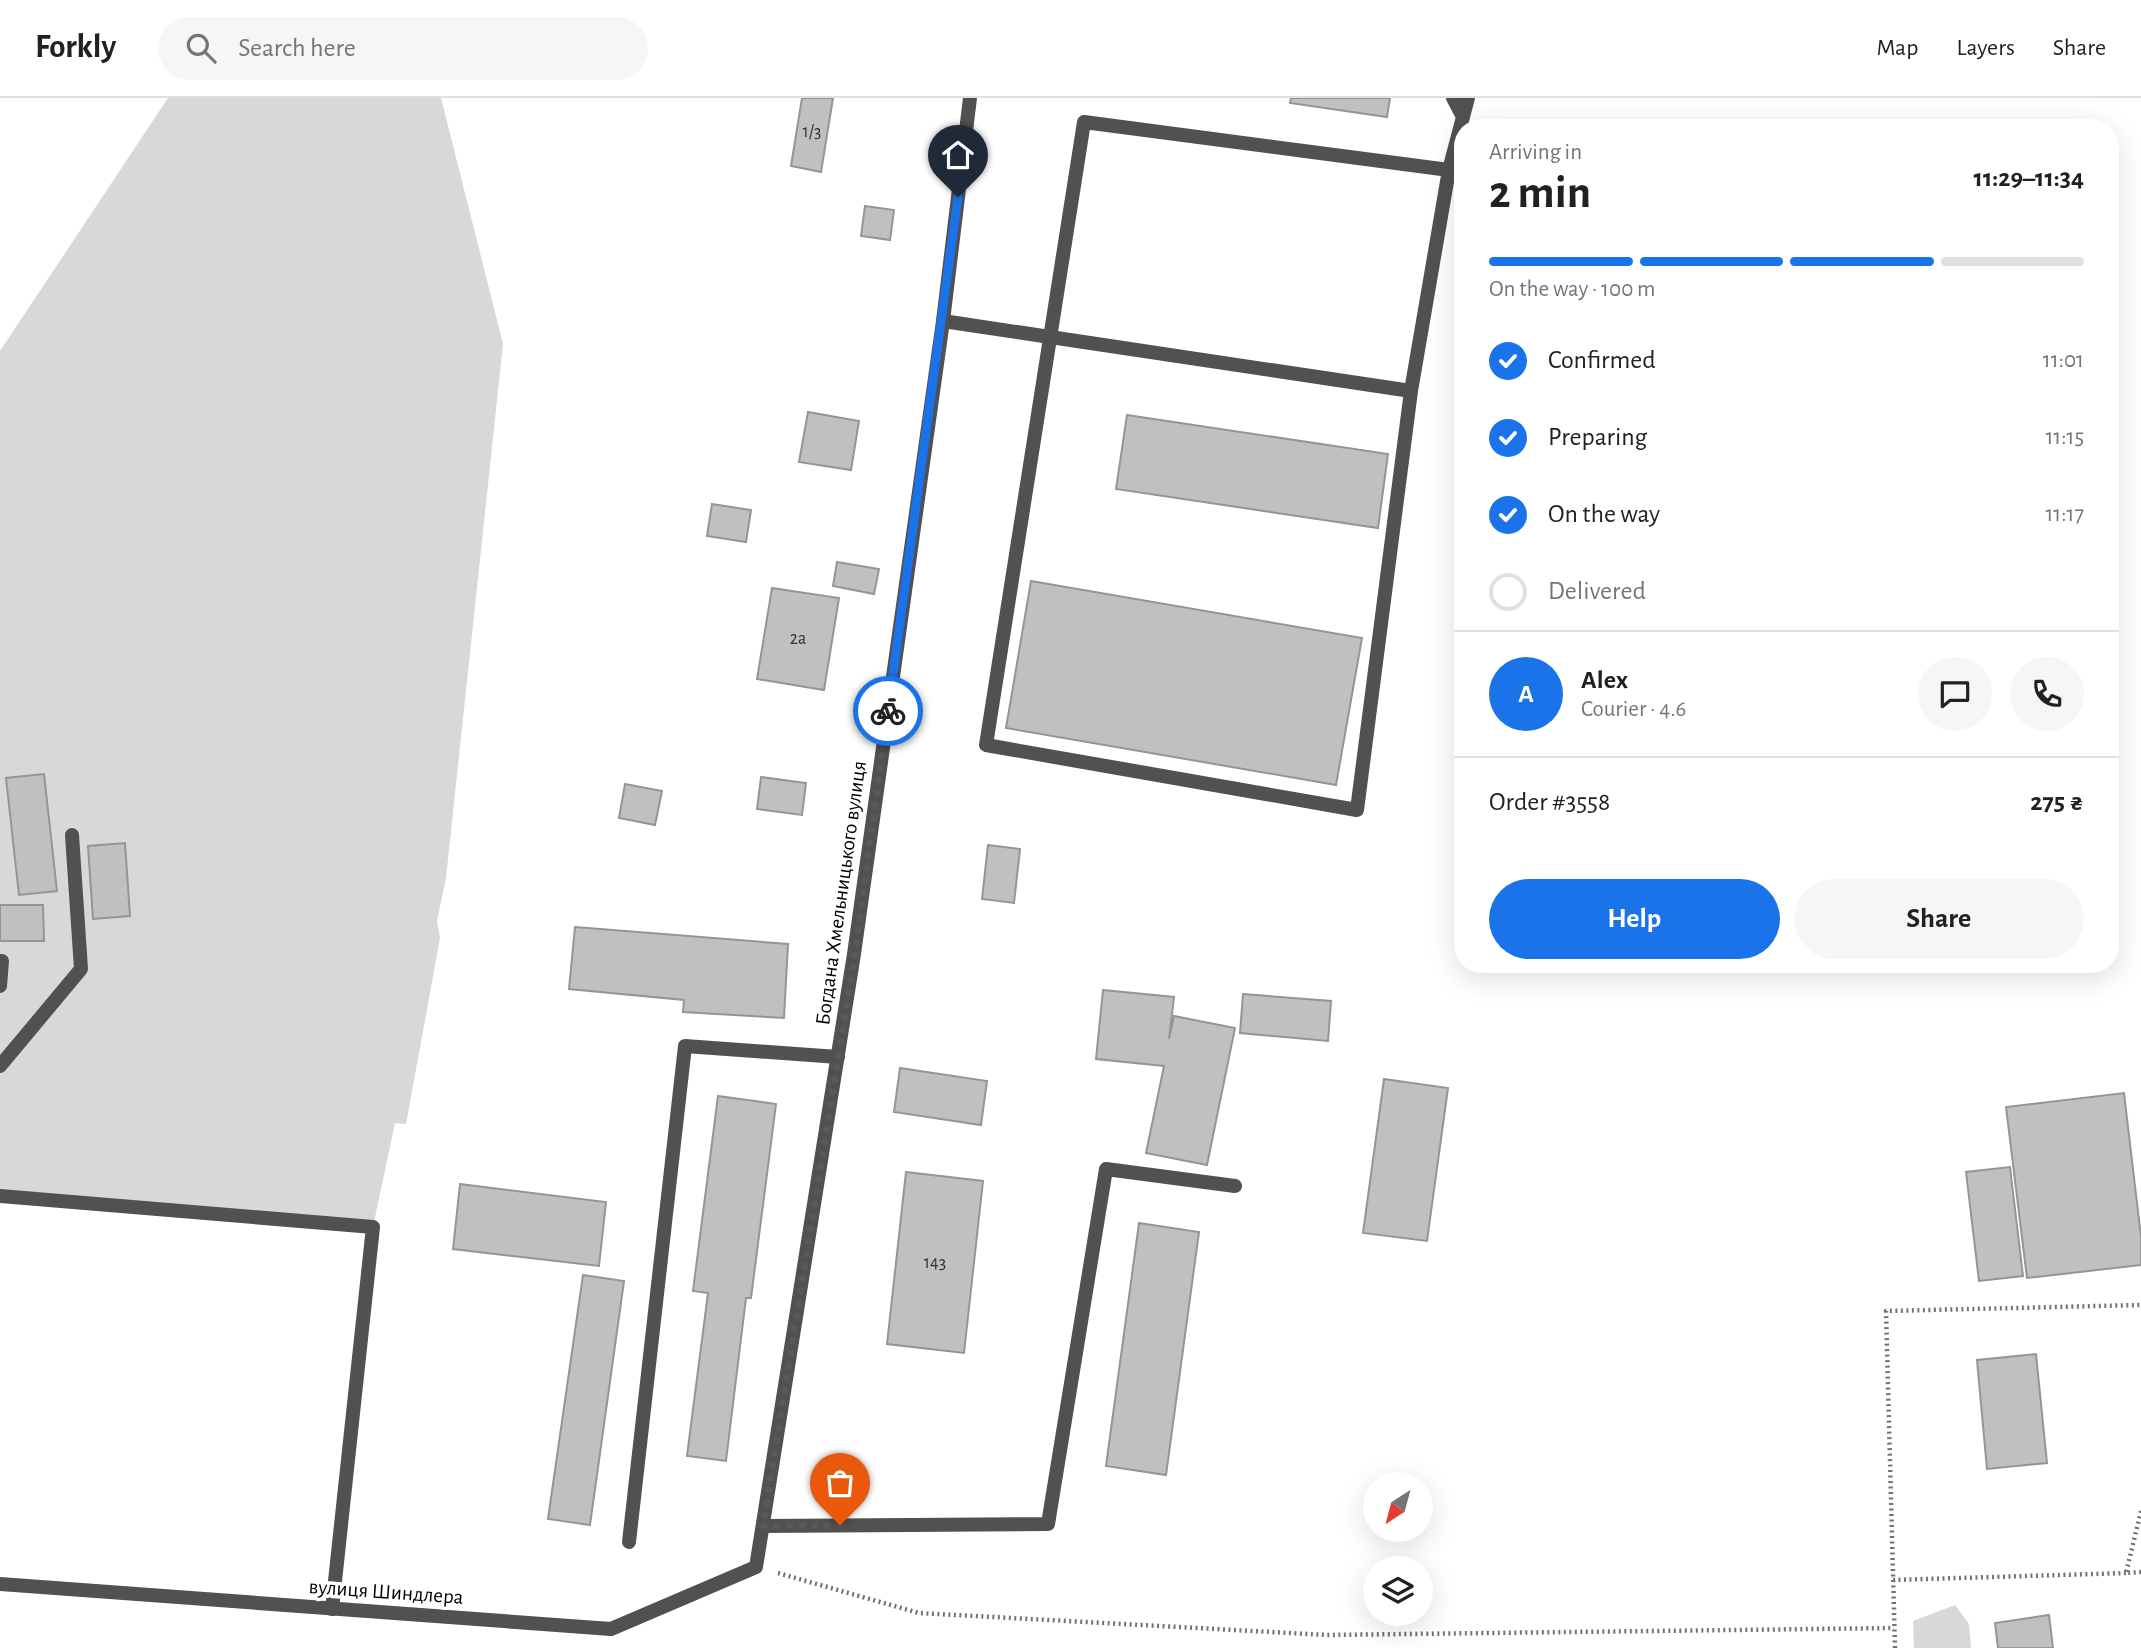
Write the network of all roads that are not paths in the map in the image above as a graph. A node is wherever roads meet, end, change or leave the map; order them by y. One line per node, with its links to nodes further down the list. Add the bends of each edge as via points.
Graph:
1 (970, 98): 7 (street, Богдана Хмельницького вулиця)
2 (1453, 98): 4 (street)
3 (1468, 98): 4 (street)
4 (1463, 117)
5 (1454, 151): 6 (street)
6 (1449, 170): 8 (street, via 1084,122); 9 (street)
7 (943, 321): 8 (street); 13 (street, Богдана Хмельницького вулиця)
8 (1052, 338): 9 (street); 9 (street, via 986,745 1357,810)
9 (1411, 391)
10 (72, 835): 14 (street, via 81,970)
11 (0, 961): 12 (street)
12 (0, 986)
13 (838, 1057): 17 (street, Богдана Хмельницького вулиця); 18 (street, via 685,1046)
14 (0, 1066)
15 (1235, 1186): 17 (street, via 1105,1169 1048,1524)
16 (0, 1196): 21 (street, via 373,1227)
17 (763, 1526): 19 (street, Богдана Хмельницького вулиця)
18 (629, 1542)
19 (756, 1567): 21 (street, вулиця Шиндлера, via 611,1629)
20 (0, 1584): 21 (street, вулиця Шиндлера)
21 (332, 1609)

